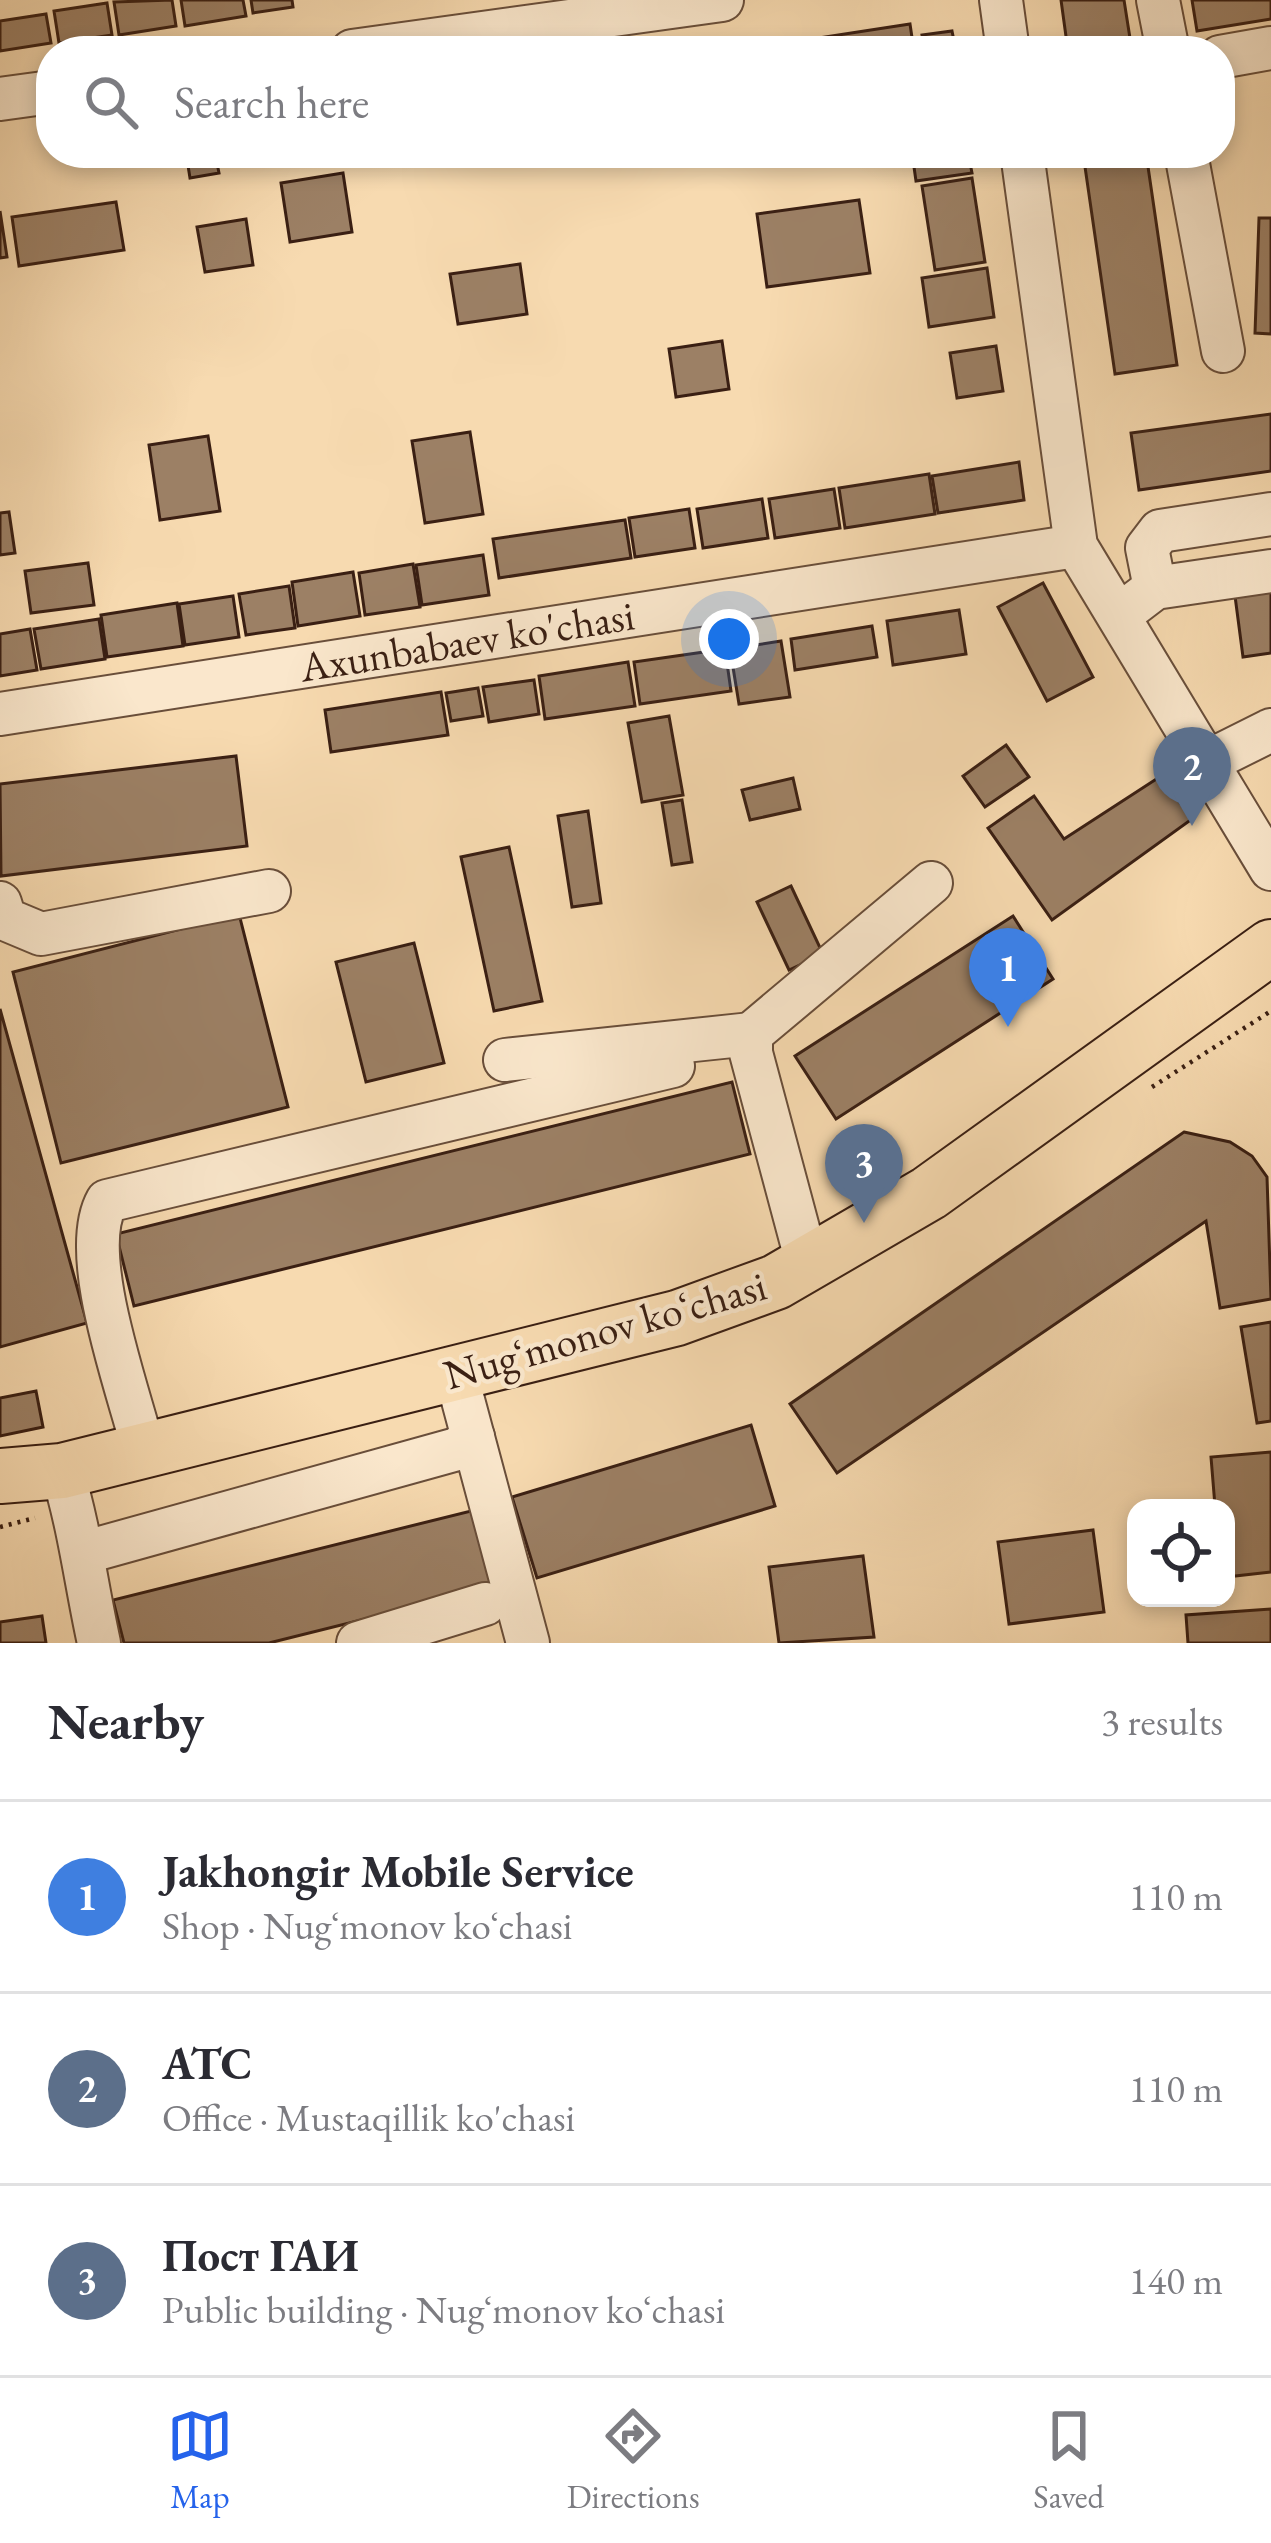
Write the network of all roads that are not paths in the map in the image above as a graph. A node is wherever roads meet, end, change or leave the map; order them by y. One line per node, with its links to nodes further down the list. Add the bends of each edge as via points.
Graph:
1 (722, 0): 4 (street)
2 (1000, 0): 5 (street)
3 (1158, 0): 6 (street)
4 (461, 36)
5 (1006, 36)
6 (1165, 36)
7 (1271, 49): 8 (street)
8 (1235, 55)
9 (36, 94): 10 (street)
10 (0, 100)
11 (1024, 168): 15 (street)
12 (1189, 168): 13 (street)
13 (1223, 351)
14 (1271, 514): 17 (street, via 1160,531 1147,548)
15 (1076, 546): 18 (street); 19 (street, Axunbabaev ko'chasi)
16 (1271, 571): 17 (street)
17 (1155, 588): 18 (street)
18 (1118, 616): 21 (street)
19 (0, 714)
20 (1271, 730): 21 (street)
21 (1207, 762): 22 (street)
22 (1271, 869)
23 (931, 883): 27 (street)
24 (269, 891): 25 (street, via 41,934 5,920)
25 (0, 903)
26 (1271, 947): 30 (main road, Nugʻmonov koʻchasi, via 929,1193)
27 (751, 1034): 28 (street); 30 (street)
28 (505, 1060)
29 (673, 1066): 33 (street, via 107,1201 97,1219 98,1262)
30 (808, 1266): 31 (main road, Nugʻmonov koʻchasi, via 710,1308)
31 (456, 1374): 32 (street); 33 (main road, Nugʻmonov koʻchasi)
32 (473, 1437): 37 (street, via 458,1449); 41 (street)
33 (144, 1452): 34 (main road, Nugʻmonov koʻchasi)
34 (62, 1471): 35 (main road, Nugʻmonov koʻchasi); 36 (main road, Nugʻmonov koʻchasi); 37 (street)
35 (0, 1476)
36 (0, 1500)
37 (86, 1552): 39 (street)
38 (485, 1604): 40 (street)
39 (99, 1643)
40 (358, 1643)
41 (528, 1643)

